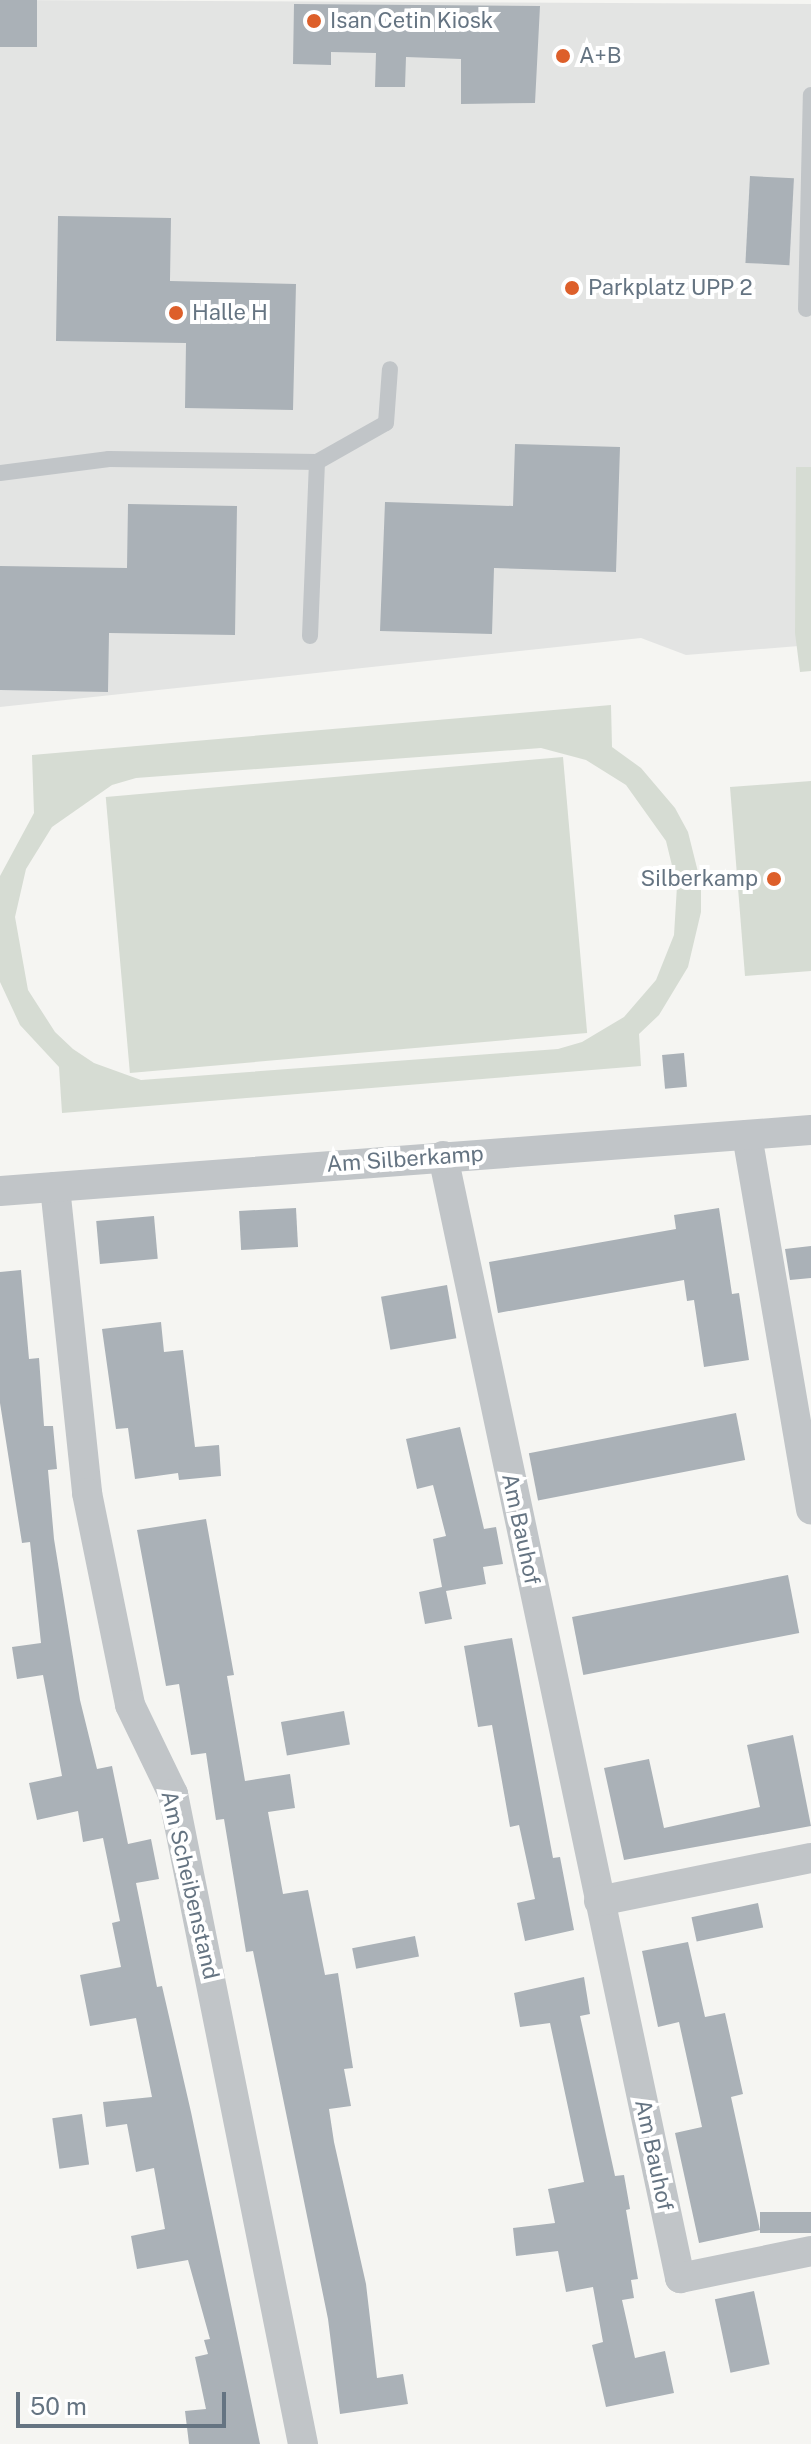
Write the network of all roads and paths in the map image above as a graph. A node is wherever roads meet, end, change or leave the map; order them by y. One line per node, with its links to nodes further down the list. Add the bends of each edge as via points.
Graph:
1 (811, 95): 2 (lane)
2 (806, 309)
3 (390, 369): 4 (lane, via 386,423)
4 (317, 462): 5 (lane, via 109,459); 6 (lane)
5 (0, 473)
6 (310, 636)
7 (811, 1130): 8 (street, Am Silberkamp)
8 (747, 1135): 9 (street, Am Silberkamp); 12 (street)
9 (443, 1156): 10 (street, Am Silberkamp); 14 (street, Am Bauhof)
10 (55, 1187): 11 (street, Am Silberkamp); 16 (street, Am Scheibenstand, via 93,1523 130,1705 173,1794)
11 (0, 1191)
12 (811, 1510)
13 (811, 1858): 14 (street)
14 (599, 1901): 15 (street, Am Bauhof, via 680,2278)
15 (811, 2251)
16 (303, 2444)

